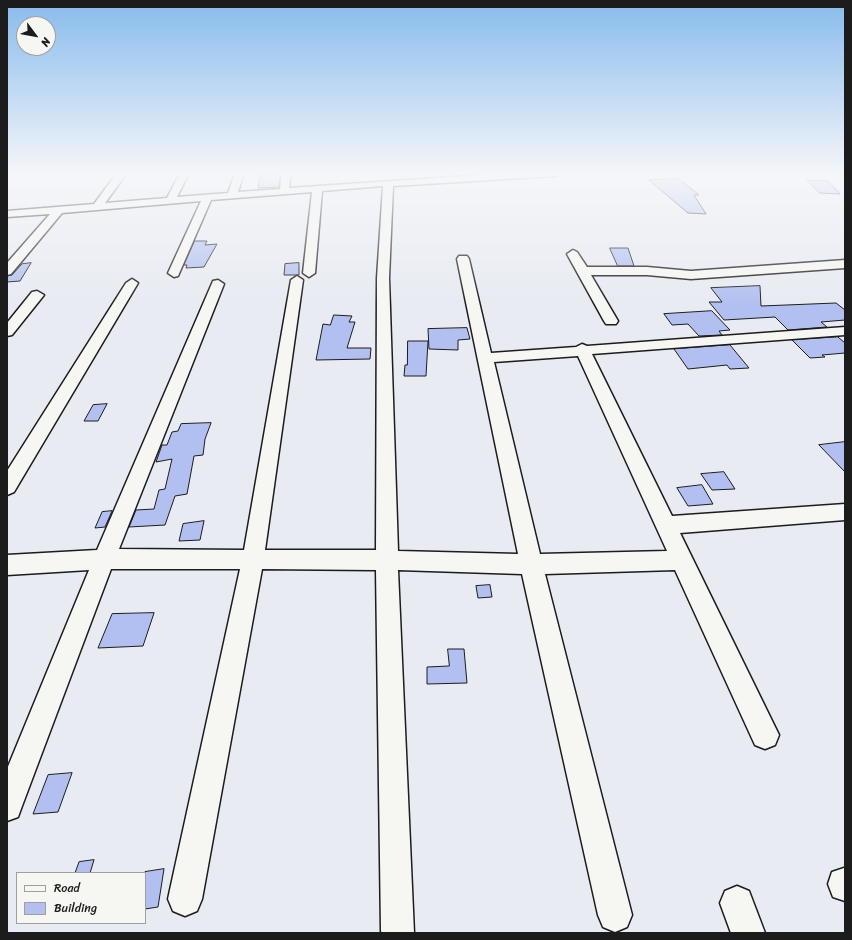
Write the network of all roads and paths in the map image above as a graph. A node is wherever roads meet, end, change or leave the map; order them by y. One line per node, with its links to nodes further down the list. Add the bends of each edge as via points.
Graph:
1 (53, 217): 8 (street)
2 (199, 217): 10 (street)
3 (315, 217): 23 (street)
4 (383, 217): 24 (street)
5 (573, 254): 9 (street)
6 (463, 259): 18 (street)
7 (845, 264): 9 (street, via 691,276 647,271)
8 (7, 270)
9 (582, 271): 14 (street)
10 (174, 273)
11 (132, 283): 19 (street)
12 (218, 284): 22 (street)
13 (37, 295): 16 (street)
14 (611, 321)
15 (845, 331): 17 (street)
16 (7, 332)
17 (582, 350): 18 (street); 21 (street)
18 (484, 358): 26 (street)
19 (7, 487)
20 (845, 512): 21 (street)
21 (666, 524): 25 (street)
22 (104, 559): 23 (street); 27 (street); 29 (street)
23 (253, 559): 24 (street); 30 (street)
24 (387, 560): 26 (street); 33 (street)
25 (683, 560): 26 (street); 28 (street)
26 (531, 564): 32 (street)
27 (7, 565)
28 (765, 735)
29 (7, 806)
30 (184, 899)
31 (737, 903): 34 (street)
32 (615, 915)
33 (398, 931)
34 (748, 933)

